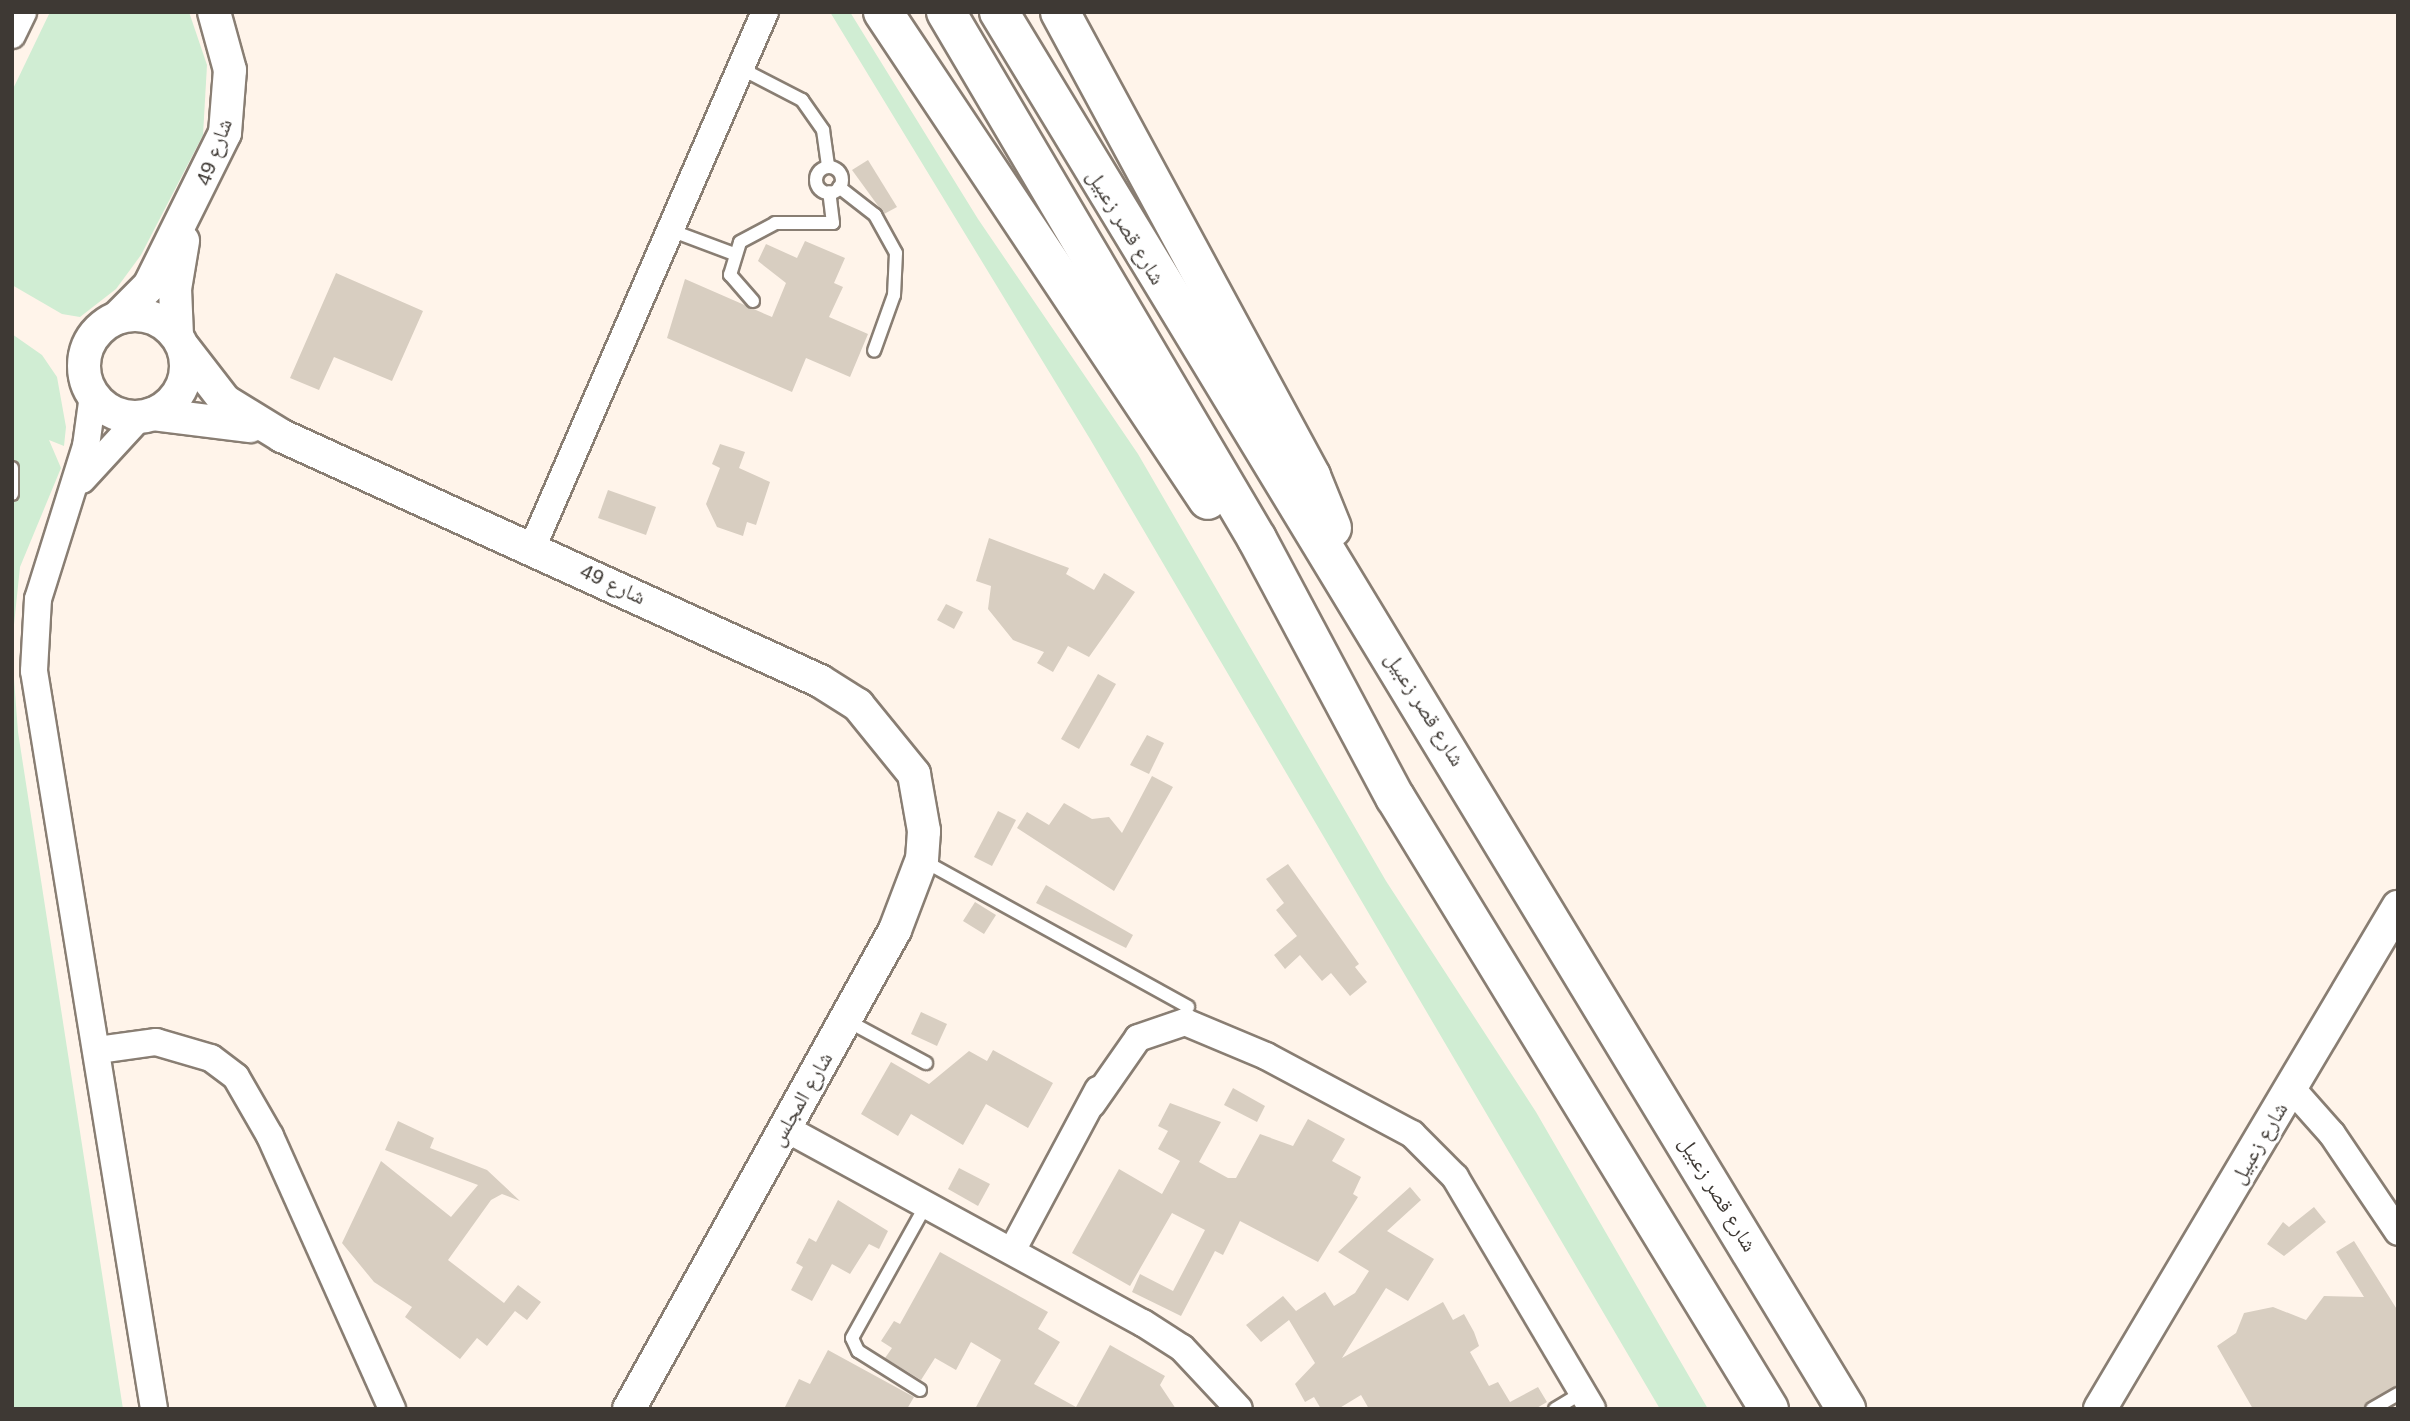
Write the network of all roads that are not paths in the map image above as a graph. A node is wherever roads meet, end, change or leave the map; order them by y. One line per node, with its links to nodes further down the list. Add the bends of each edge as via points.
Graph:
1 (23, 12): 8 (street)
2 (214, 12): 12 (street, شارع 49, via 230,70 230,102 225,133)
3 (765, 12): 9 (street)
4 (883, 12): 27 (main road, via 1197,485 1258,572)
5 (946, 12): 27 (main road)
6 (999, 12): 26 (main road, شارع قصر زعبيل, via 1205,362)
7 (1060, 12): 26 (main road, via 1311,476)
8 (12, 35)
9 (740, 68): 10 (lane, via 802,100 823,130); 13 (street)
10 (828, 167): 11 (lane, via 839,171); 11 (lane, via 816,183)
11 (834, 190): 14 (lane, via 833,223 762,227); 18 (lane, via 875,215 896,253 894,295)
12 (191, 209): 16 (street, شارع 49, via 149,286); 17 (street, شارع 49, via 175,289)
13 (670, 230): 14 (lane); 25 (street)
14 (732, 253): 15 (lane, via 734,286)
15 (753, 302)
16 (117, 318): 17 (street, via 144,315); 19 (street, via 96,333 85,357)
17 (181, 342): 20 (street, via 181,387); 21 (street, شارع 49, via 225,401)
18 (874, 351)
19 (93, 395): 20 (street, via 113,412); 24 (street)
20 (146, 415): 21 (street, شارع 49, via 219,418); 24 (street)
21 (282, 436): 25 (street, شارع 49)
22 (12, 468): 23 (lane)
23 (12, 494)
24 (72, 497): 33 (street, via 40,588 34,671)
25 (533, 546): 28 (street, شارع 49, via 820,681 858,705)
26 (1349, 587): 52 (main road, شارع قصر زعبيل)
27 (1292, 607): 46 (main road, via 1507,983)
28 (914, 774): 29 (street, شارع المجلس, via 923,821)
29 (922, 859): 31 (lane); 32 (street, شارع المجلس, via 895,930)
30 (2398, 906): 36 (street, شارع زعبيل)
31 (1188, 1007): 34 (street); 37 (street, via 1163,1006 1140,1016)
32 (846, 1020): 35 (lane); 38 (street, شارع المجلس)
33 (98, 1051): 47 (street); 48 (street, via 156,1042 211,1058 236,1077 270,1136)
34 (1266, 1056): 37 (street, via 1201,1026 1168,1023 1138,1038); 45 (street, via 1412,1134 1436,1153)
35 (926, 1063)
36 (2297, 1078): 40 (street); 42 (street, شارع زعبيل)
37 (1091, 1104): 41 (street)
38 (785, 1128): 39 (street); 49 (street, شارع المجلس)
39 (926, 1205): 41 (street); 43 (lane, via 852,1338 858,1351)
40 (2398, 1232)
41 (1012, 1251): 50 (street, via 1182,1348)
42 (2116, 1376): 53 (street, شارع زعبيل); 54 (street, شارع زعبيل)
43 (920, 1390)
44 (2398, 1394): 55 (lane)
45 (1587, 1400): 51 (lane)
46 (1773, 1405)
47 (154, 1409)
48 (392, 1409)
49 (629, 1409)
50 (1240, 1409)
51 (1555, 1409)
52 (1846, 1409)
53 (2090, 1409)
54 (2100, 1409)
55 (2372, 1409)

